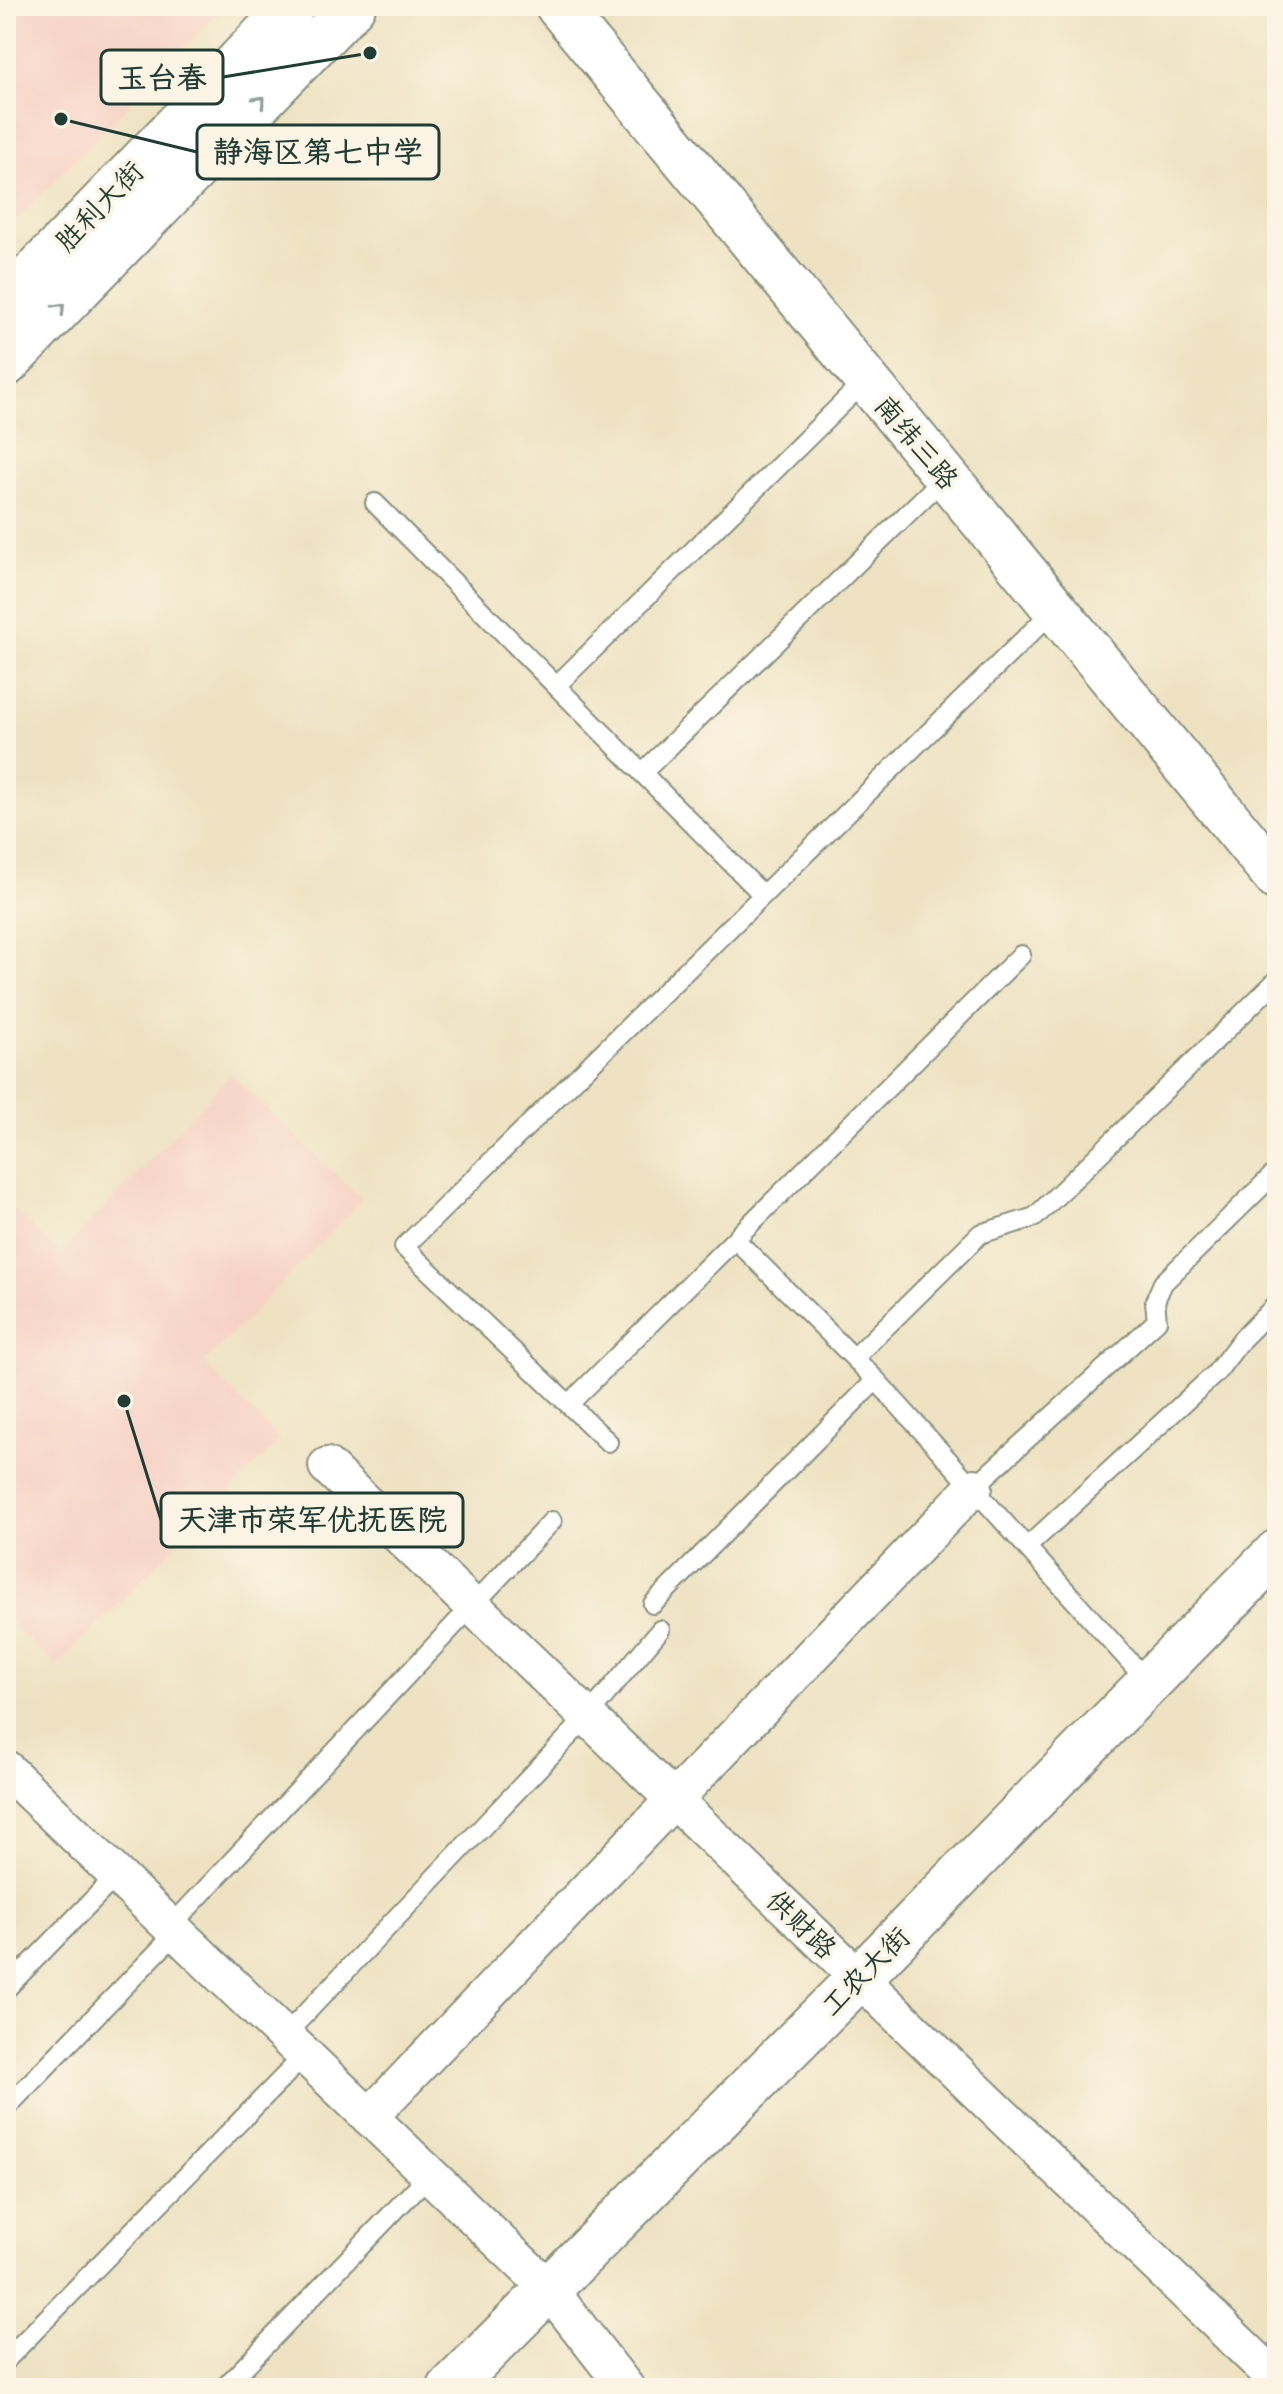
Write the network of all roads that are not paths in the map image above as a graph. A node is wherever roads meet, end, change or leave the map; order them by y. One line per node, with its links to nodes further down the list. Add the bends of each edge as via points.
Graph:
1 (292, 6): 4 (street, 胜利大街)
2 (353, 6): 5 (street, one-way to 2)
3 (558, 6): 6 (street, 南纬三路)
4 (6, 302)
5 (6, 364)
6 (866, 380): 7 (street, 南纬三路); 10 (lane)
7 (946, 476): 9 (street, 南纬三路); 11 (lane)
8 (375, 503): 10 (lane)
9 (1055, 609): 12 (street, 南纬三路); 13 (lane)
10 (556, 686): 11 (lane)
11 (642, 773): 13 (lane)
12 (1277, 878)
13 (763, 895): 21 (lane, via 404,1247)
14 (1021, 955): 17 (lane)
15 (1277, 980): 19 (lane, via 1035,1217 980,1234)
16 (1277, 1171): 24 (lane, via 1163,1283 1155,1301 1157,1321)
17 (736, 1240): 19 (lane); 21 (lane)
18 (1277, 1304): 26 (lane, via 1216,1373)
19 (854, 1358): 20 (lane)
20 (876, 1380): 24 (lane); 28 (lane)
21 (569, 1404): 22 (lane)
22 (608, 1442)
23 (327, 1466): 29 (street, 供财路)
24 (974, 1487): 26 (lane); 34 (street)
25 (552, 1521): 29 (lane)
26 (1027, 1547): 31 (lane)
27 (1277, 1552): 31 (street, 工农大街)
28 (653, 1604)
29 (472, 1607): 32 (street, 供财路); 36 (lane)
30 (660, 1630): 32 (lane)
31 (1149, 1683): 37 (street, 工农大街)
32 (587, 1717): 34 (street, 供财路); 39 (lane)
33 (6, 1769): 35 (street)
34 (674, 1801): 37 (street, 供财路); 41 (street)
35 (117, 1875): 36 (street); 38 (lane)
36 (174, 1929): 39 (street); 40 (lane)
37 (859, 1978): 43 (street, 工农大街); 45 (street, 供财路)
38 (6, 1989)
39 (295, 2045): 41 (street); 44 (lane)
40 (6, 2108)
41 (369, 2117): 42 (street)
42 (429, 2175): 43 (street); 46 (lane)
43 (548, 2288): 47 (street, 工农大街); 48 (street)
44 (6, 2360)
45 (1277, 2380)
46 (224, 2388)
47 (450, 2388)
48 (626, 2388)

